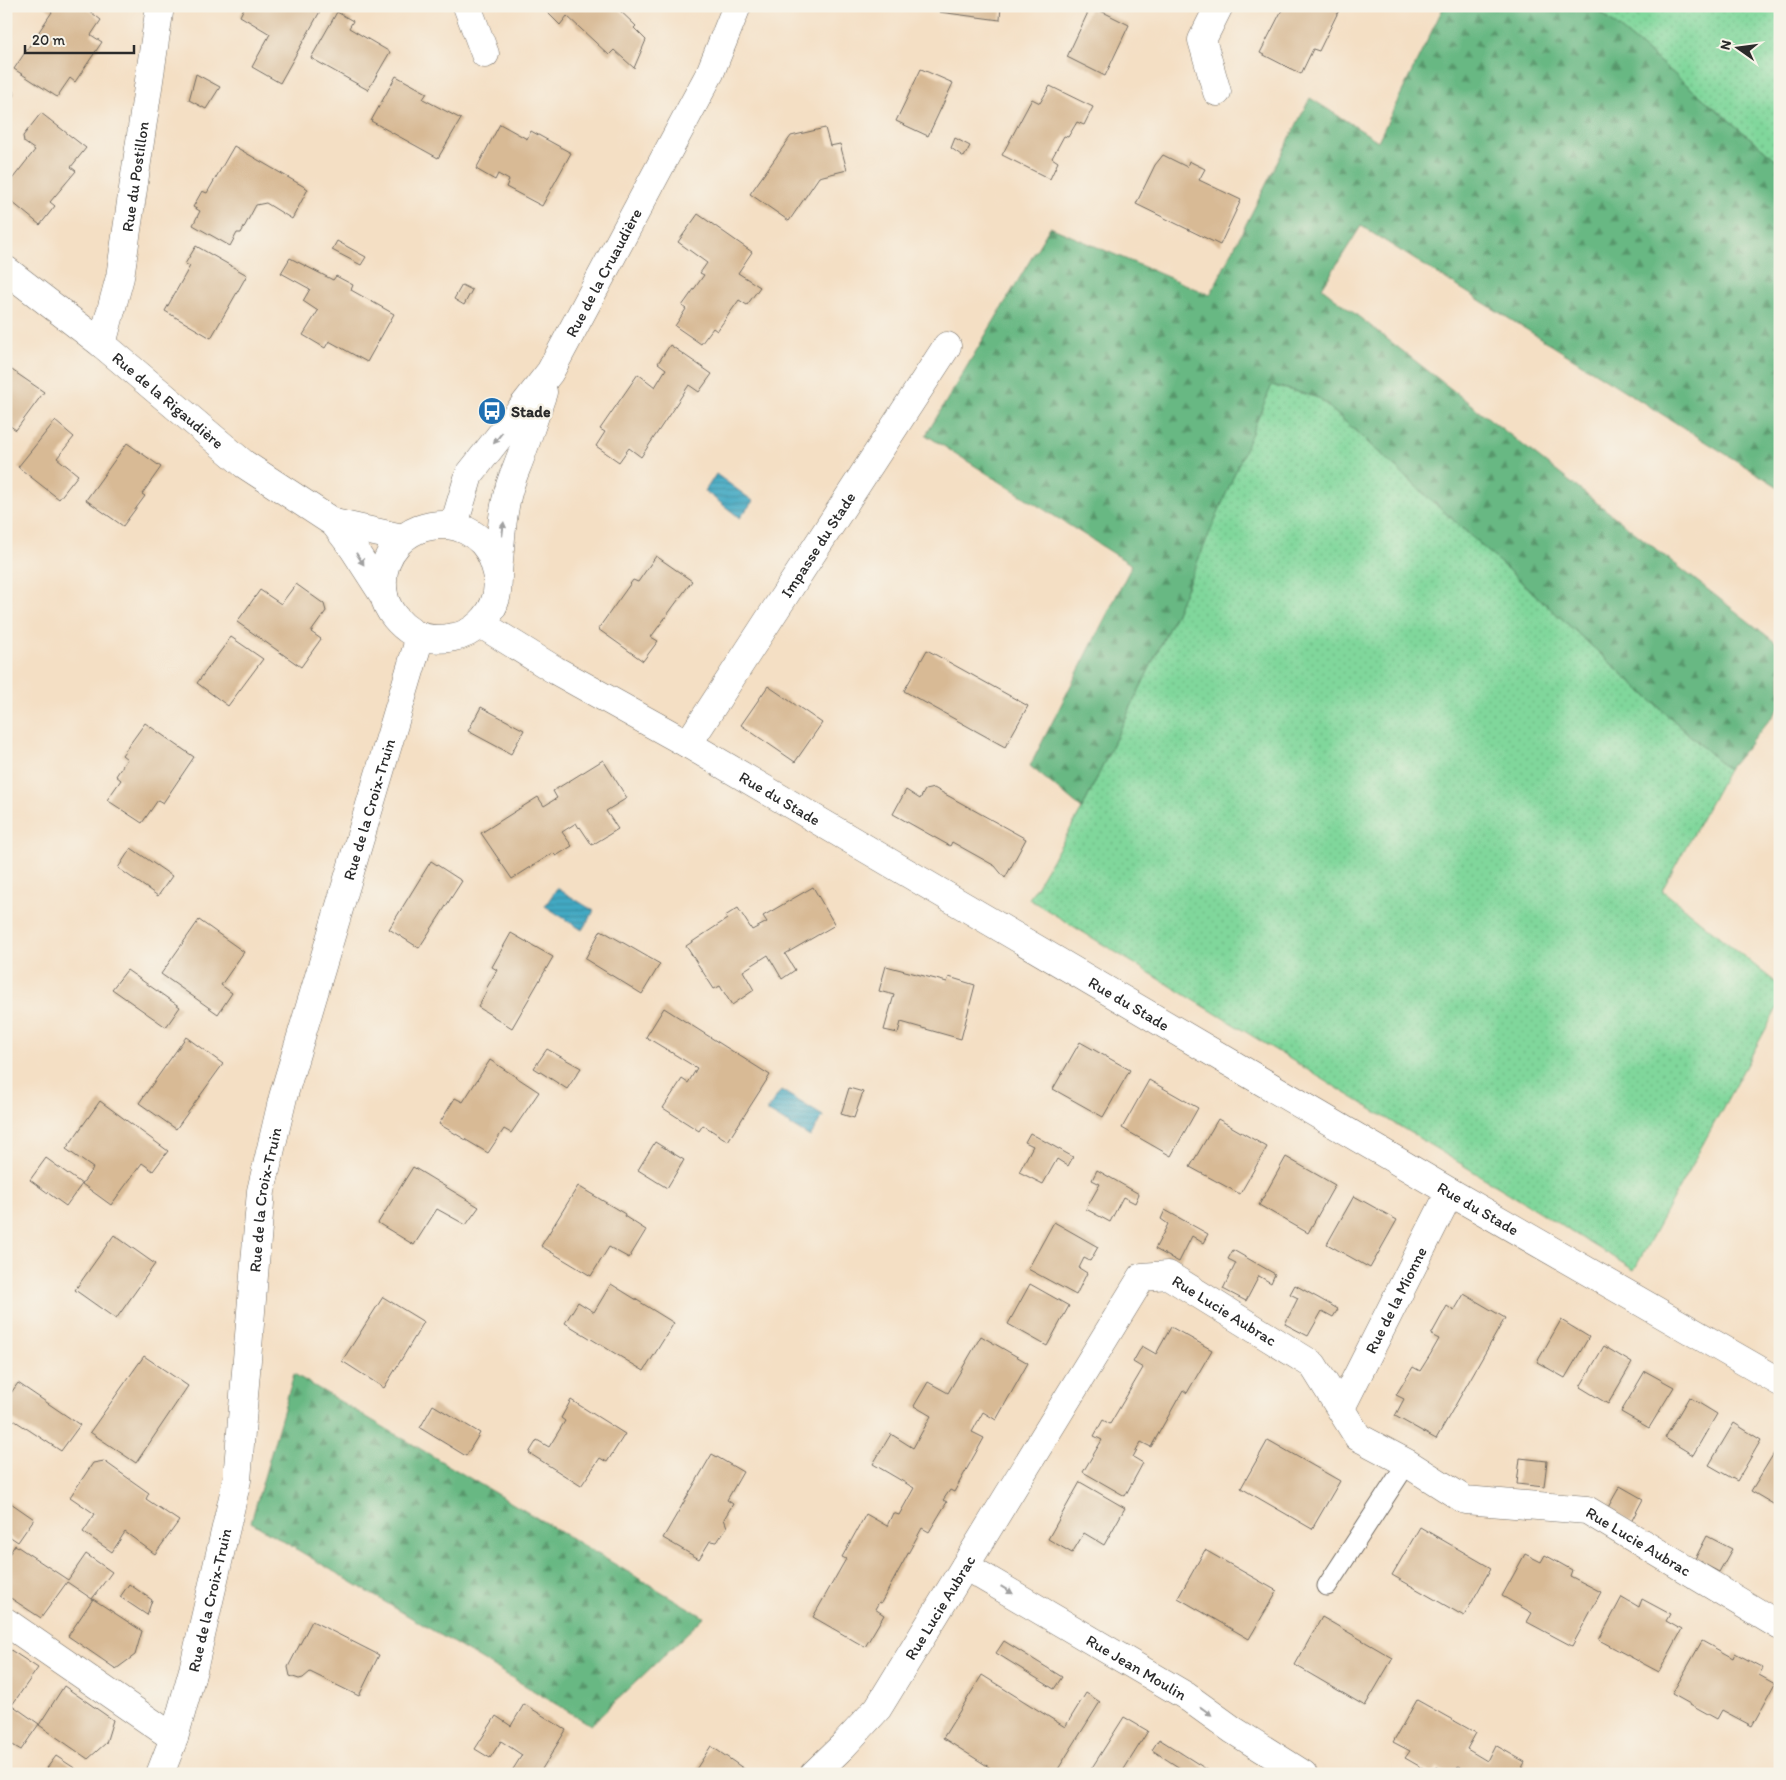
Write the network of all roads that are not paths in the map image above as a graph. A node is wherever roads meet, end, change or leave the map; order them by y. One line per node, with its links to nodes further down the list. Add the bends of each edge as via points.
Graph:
1 (160, 6): 8 (street, Rue du Postillon, via 120,277)
2 (467, 6): 5 (street)
3 (736, 6): 10 (street, Rue de la Cruaudière, via 710,73)
4 (1219, 6): 6 (street, via 1202,40)
5 (485, 54)
6 (1217, 92)
7 (6, 270): 8 (street, Rue de la Rigaudière)
8 (102, 344): 11 (street, Rue de la Rigaudière, via 244,464)
9 (947, 346): 18 (street, Impasse du Stade)
10 (550, 372): 12 (street, Rue de la Cruaudière, one-way to 12, via 469,475); 14 (street, one-way to 10, via 509,490)
11 (334, 523): 13 (street, Rue de la Rigaudière); 15 (street, Rue de la Rigaudière, one-way to 15)
12 (454, 525): 13 (street, via 433,524); 14 (street, via 482,542 493,558)
13 (402, 538): 15 (street, via 390,554 383,573)
14 (498, 577): 16 (street, via 496,597)
15 (384, 596): 17 (street, via 392,614 406,629)
16 (481, 624): 17 (street, via 460,636 440,640); 18 (street, Rue du Stade, via 554,670)
17 (420, 636): 27 (street, Rue de la Croix-Truin, via 283,1097 261,1191 237,1480)
18 (688, 744): 19 (street, Rue du Stade)
19 (1450, 1192): 20 (street, Rue du Stade); 21 (street, Rue de la Mionne)
20 (1780, 1382)
21 (1341, 1408): 22 (street, Rue Lucie Aubrac, via 1358,1437); 23 (street, Rue Lucie Aubrac, via 1313,1365 1168,1275 1142,1277)
22 (1407, 1463): 24 (lane); 26 (street, Rue Lucie Aubrac, via 1465,1500 1587,1510)
23 (965, 1566): 29 (street, Rue Lucie Aubrac, via 878,1708); 30 (street, Rue Jean Moulin, one-way to 30, via 1186,1696)
24 (1327, 1586)
25 (6, 1622): 27 (street)
26 (1780, 1626)
27 (174, 1738): 28 (street, Rue de la Croix-Truin)
28 (160, 1774)
29 (814, 1774)
30 (1304, 1774)

